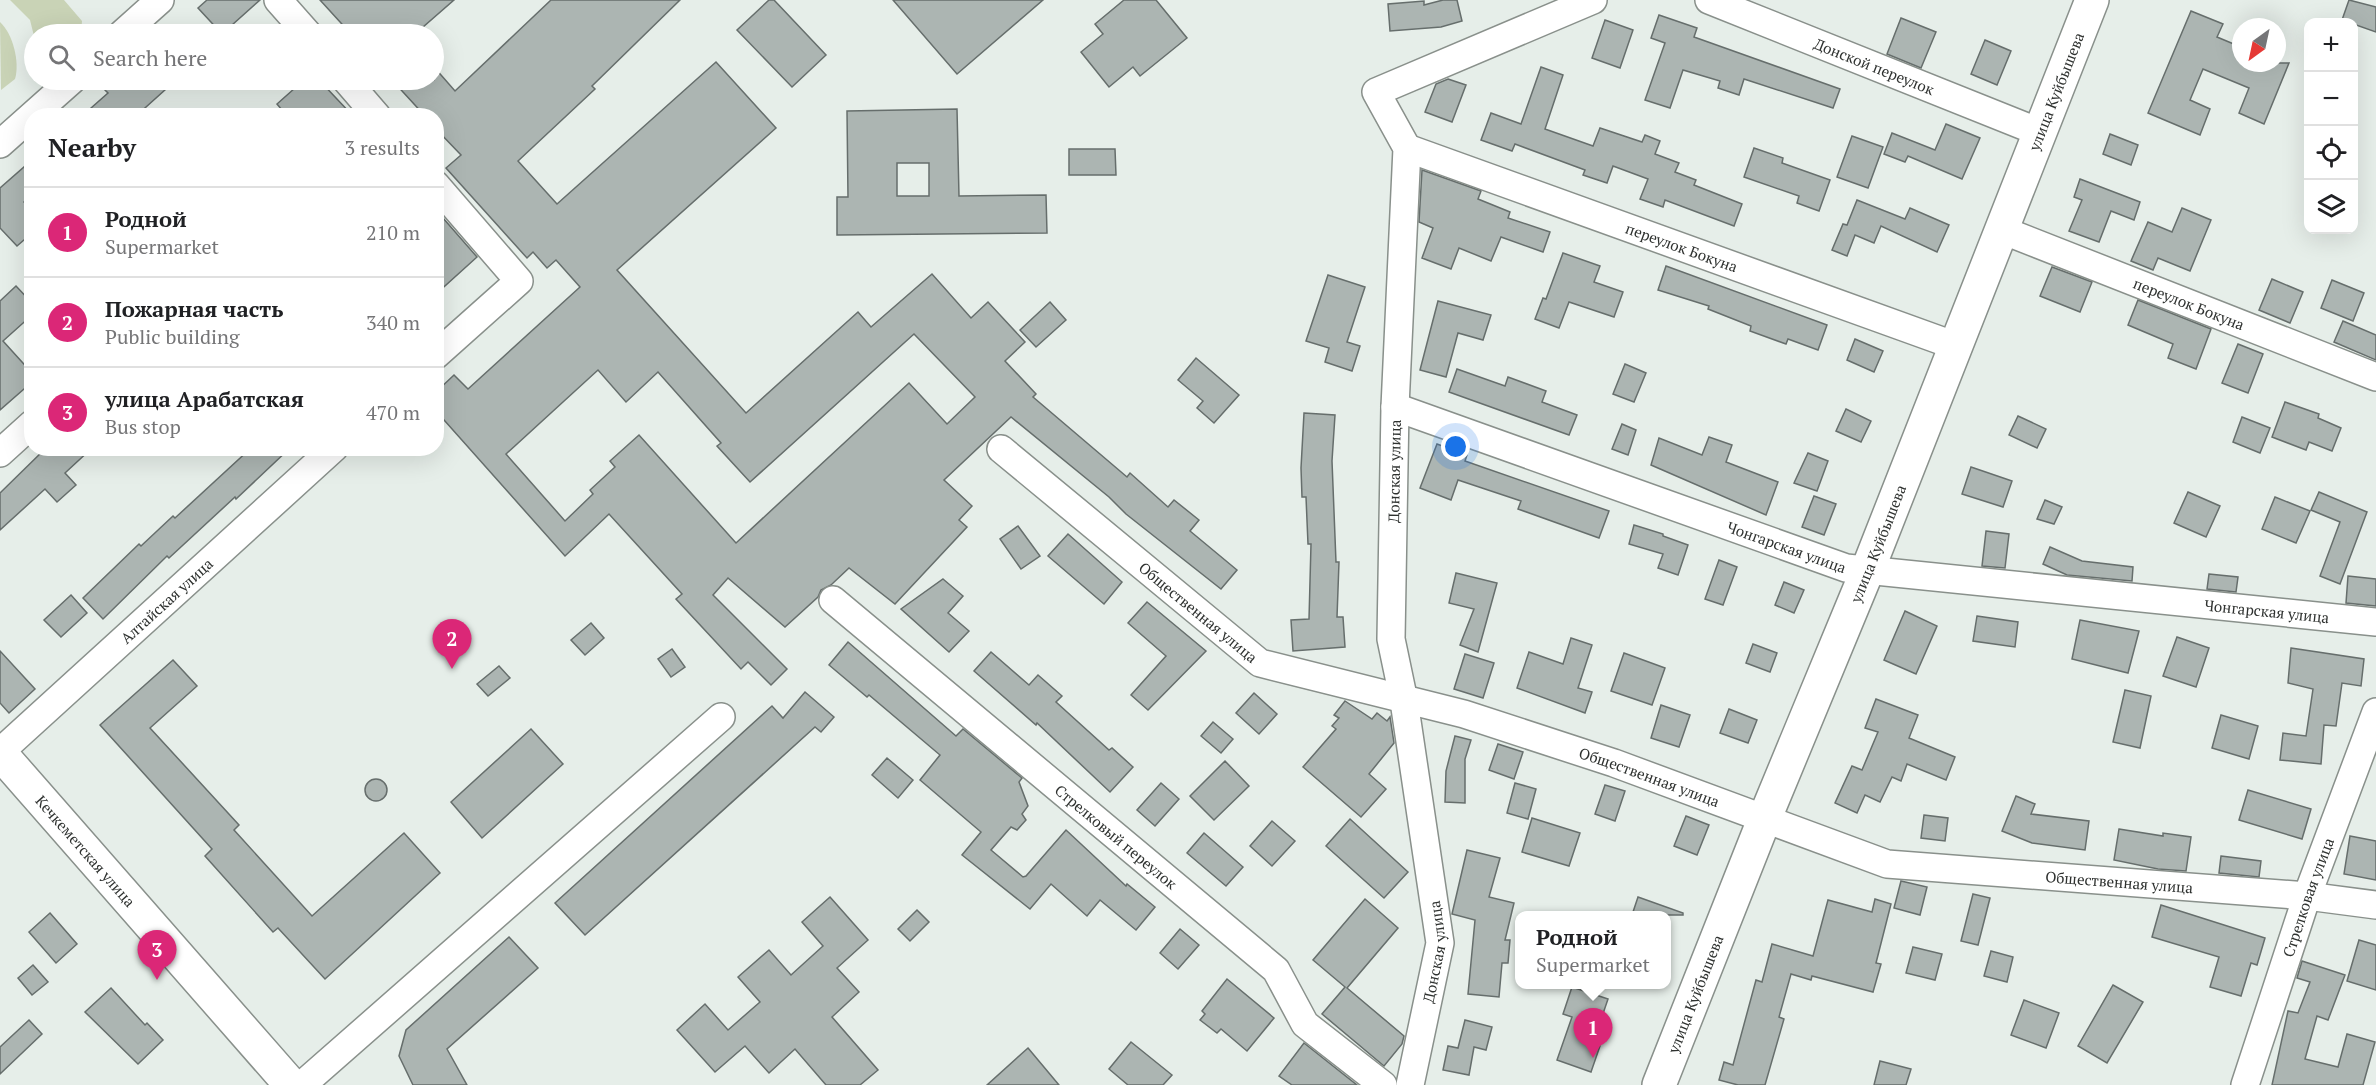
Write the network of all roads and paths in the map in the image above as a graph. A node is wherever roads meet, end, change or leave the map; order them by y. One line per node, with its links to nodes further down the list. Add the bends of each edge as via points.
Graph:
1 (160, 0): 6 (street)
2 (278, 0): 7 (street)
3 (1593, 0): 15 (street, via 1376,92)
4 (1709, 0): 13 (street, Донской переулок)
5 (2092, 0): 13 (main road, улица Куйбышева)
6 (133, 24)
7 (299, 24)
8 (61, 90): 10 (street)
9 (354, 90): 11 (street)
10 (40, 108)
11 (369, 108)
12 (24, 123): 14 (street)
13 (2039, 132): 17 (main road, улица Куйбышева)
14 (0, 144)
15 (1407, 148): 18 (street, переулок Бокуна); 21 (street, Донская улица)
16 (444, 194): 19 (street, via 519,281)
17 (2002, 230): 18 (main road, улица Куйбышева); 20 (street, переулок Бокуна)
18 (1956, 346): 26 (main road, улица Куйбышева)
19 (444, 348)
20 (2376, 377)
21 (1395, 407): 26 (street, Чонгарская улица, via 1846,568); 29 (street, Донская улица, via 1390,639)
22 (24, 431): 24 (street)
23 (1001, 450): 29 (street, Общественная улица, via 1260,663)
24 (0, 453)
25 (325, 456): 32 (street, Алтайская улица)
26 (1868, 569): 28 (street, Чонгарская улица); 33 (main road, улица Куйбышева)
27 (832, 600): 38 (street, Стрелковый переулок, via 1276,970 1305,1024)
28 (2376, 622)
29 (1404, 701): 33 (street, Общественная улица, via 1464,714 1614,763); 39 (street, Донская улица, via 1440,944)
30 (2376, 712): 34 (street, Стрелковая улица)
31 (721, 717): 37 (street)
32 (0, 753): 36 (main road, Кечкеметская улица)
33 (1764, 820): 34 (street, Общественная улица, via 1887,864); 40 (main road, улица Куйбышева)
34 (2307, 896): 35 (street, Общественная улица); 41 (street, Стрелковая улица)
35 (2376, 905)
36 (291, 1085)
37 (302, 1085)
38 (1383, 1085)
39 (1410, 1085)
40 (1659, 1085)
41 (2245, 1085)

